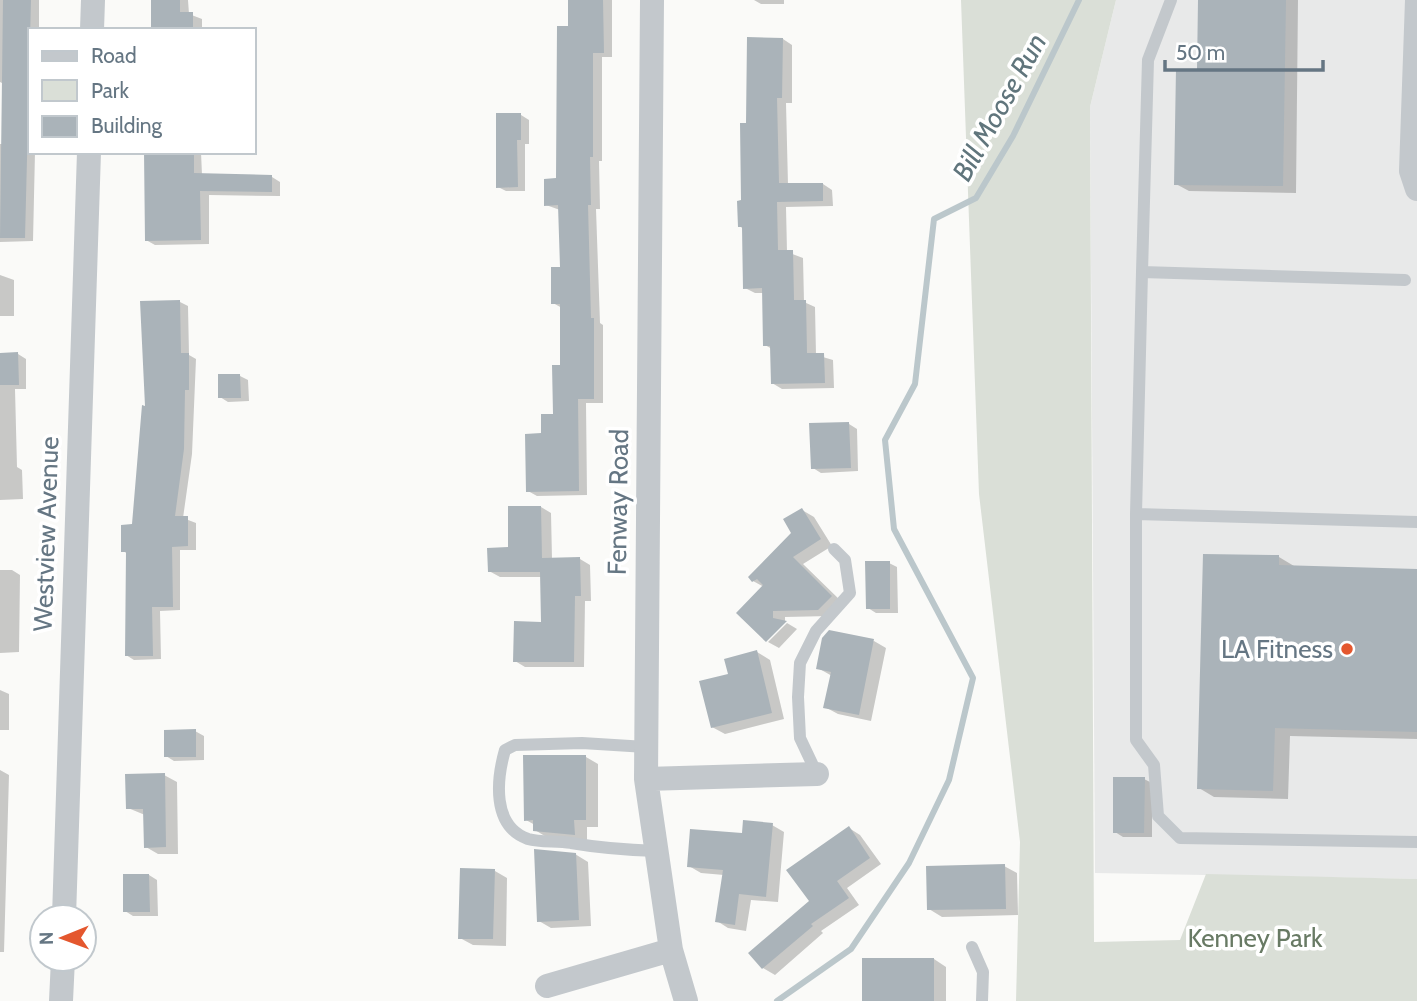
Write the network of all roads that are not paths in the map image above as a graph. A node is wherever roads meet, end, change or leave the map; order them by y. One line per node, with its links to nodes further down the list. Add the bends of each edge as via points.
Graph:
1 (93, 0): 5 (street)
2 (652, 0): 13 (street, Fenway Road)
3 (1171, 0): 8 (lane, via 1148,60)
4 (1417, 0): 7 (street, via 1411,171)
5 (93, 28)
6 (89, 154): 18 (street, Westview Avenue)
7 (1417, 189)
8 (1142, 272): 9 (lane); 10 (lane)
9 (1405, 280)
10 (1136, 514): 11 (lane); 16 (lane, via 1136,740 1154,765 1158,816 1167,827 1180,838)
11 (1417, 522)
12 (834, 549): 14 (lane, via 845,560 850,593 816,631 799,674 800,738)
13 (646, 747): 15 (street, Fenway Road); 17 (lane, via 515,745 505,750 498,776 499,801 510,826 528,839)
14 (817, 775): 15 (street)
15 (646, 779): 17 (street, Fenway Road)
16 (1417, 842)
17 (656, 851): 20 (street, Fenway Road)
18 (64, 903)
19 (972, 947): 25 (lane, via 983,972)
20 (671, 950): 22 (street); 24 (street, Fenway Road)
21 (62, 973): 23 (street)
22 (547, 986)
23 (61, 1001)
24 (687, 1001)
25 (982, 1001)

